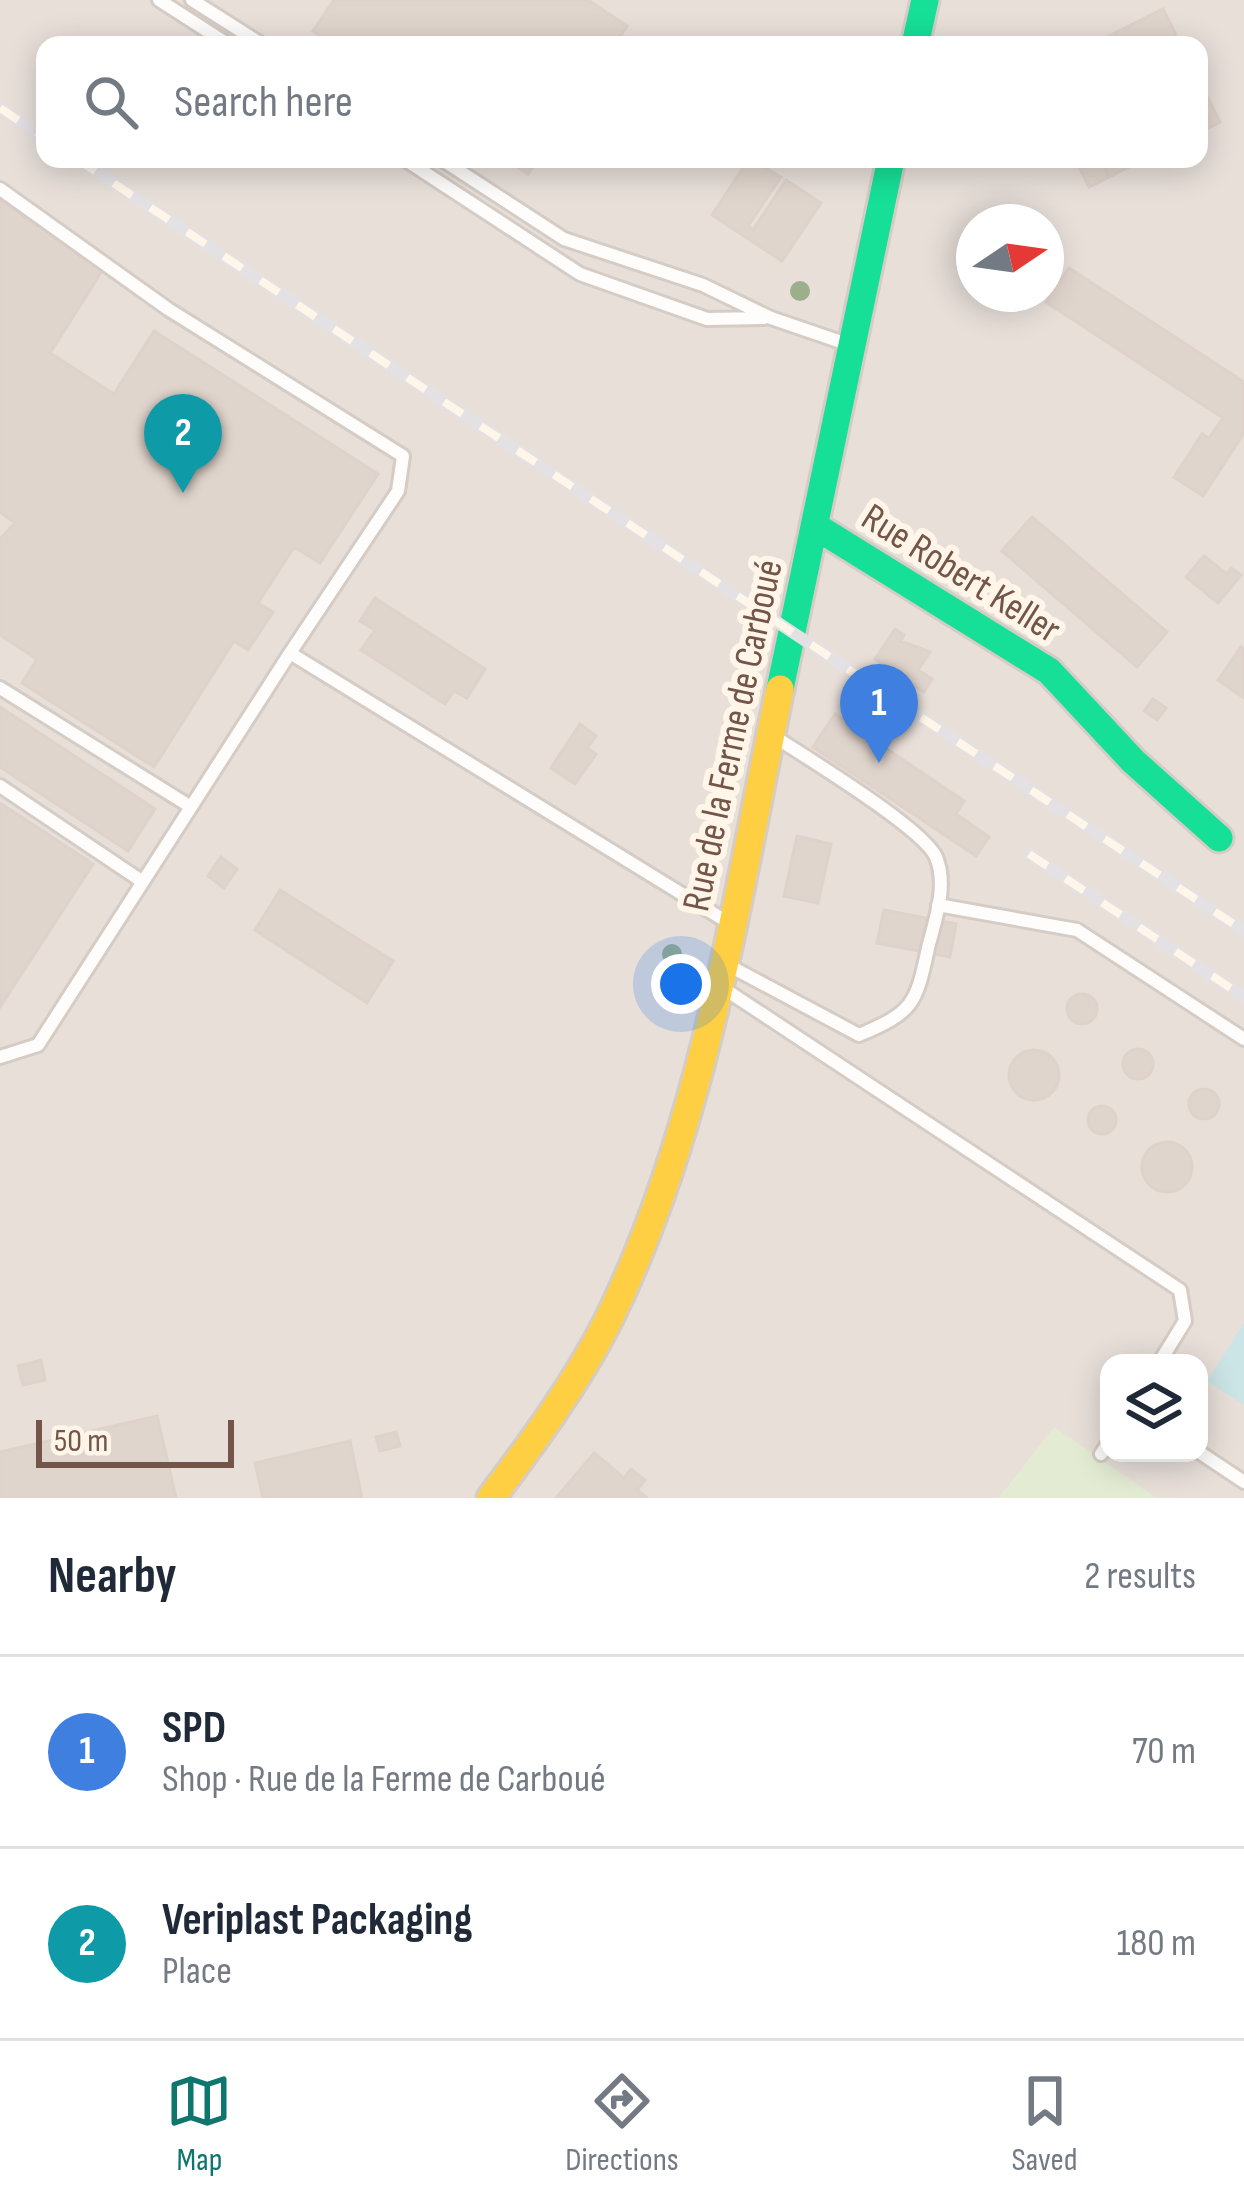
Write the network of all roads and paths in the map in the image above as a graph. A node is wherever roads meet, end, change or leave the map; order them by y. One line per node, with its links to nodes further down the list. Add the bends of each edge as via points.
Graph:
1 (159, 0): 4 (lane)
2 (192, 0): 5 (lane)
3 (925, 0): 6 (street)
4 (215, 36)
5 (248, 36)
6 (917, 36)
7 (418, 168): 11 (lane, via 580,274 707,319)
8 (455, 168): 11 (lane, via 564,238 703,285)
9 (889, 168): 12 (street, Rue de la Ferme de Carboué)
10 (0, 189): 14 (lane, via 168,309 404,456 398,491)
11 (771, 318): 12 (lane)
12 (853, 346): 13 (street, Rue de la Ferme de Carboué)
13 (815, 526): 16 (street, Rue de la Ferme de Carboué); 19 (street, Rue Robert Keller, via 1049,671)
14 (290, 653): 18 (lane); 22 (lane)
15 (0, 688): 18 (lane)
16 (771, 734): 21 (lane, via 935,854); 22 (street, Rue de la Ferme de Carboué)
17 (0, 786): 20 (lane)
18 (191, 807): 20 (lane)
19 (1219, 838)
20 (142, 882): 25 (lane, via 38,1045)
21 (938, 905): 23 (lane, via 918,994 904,1016 860,1035); 24 (lane, via 1077,930)
22 (730, 924): 23 (street, Rue de la Ferme de Carboué)
23 (720, 974): 26 (lane, via 1180,1290 1185,1321); 29 (street, Rue de la Ferme de Carboué, via 663,1178 619,1297 555,1412)
24 (1244, 1040)
25 (0, 1057)
26 (1165, 1354)
27 (1208, 1458): 28 (lane)
28 (1244, 1482)
29 (491, 1498)

